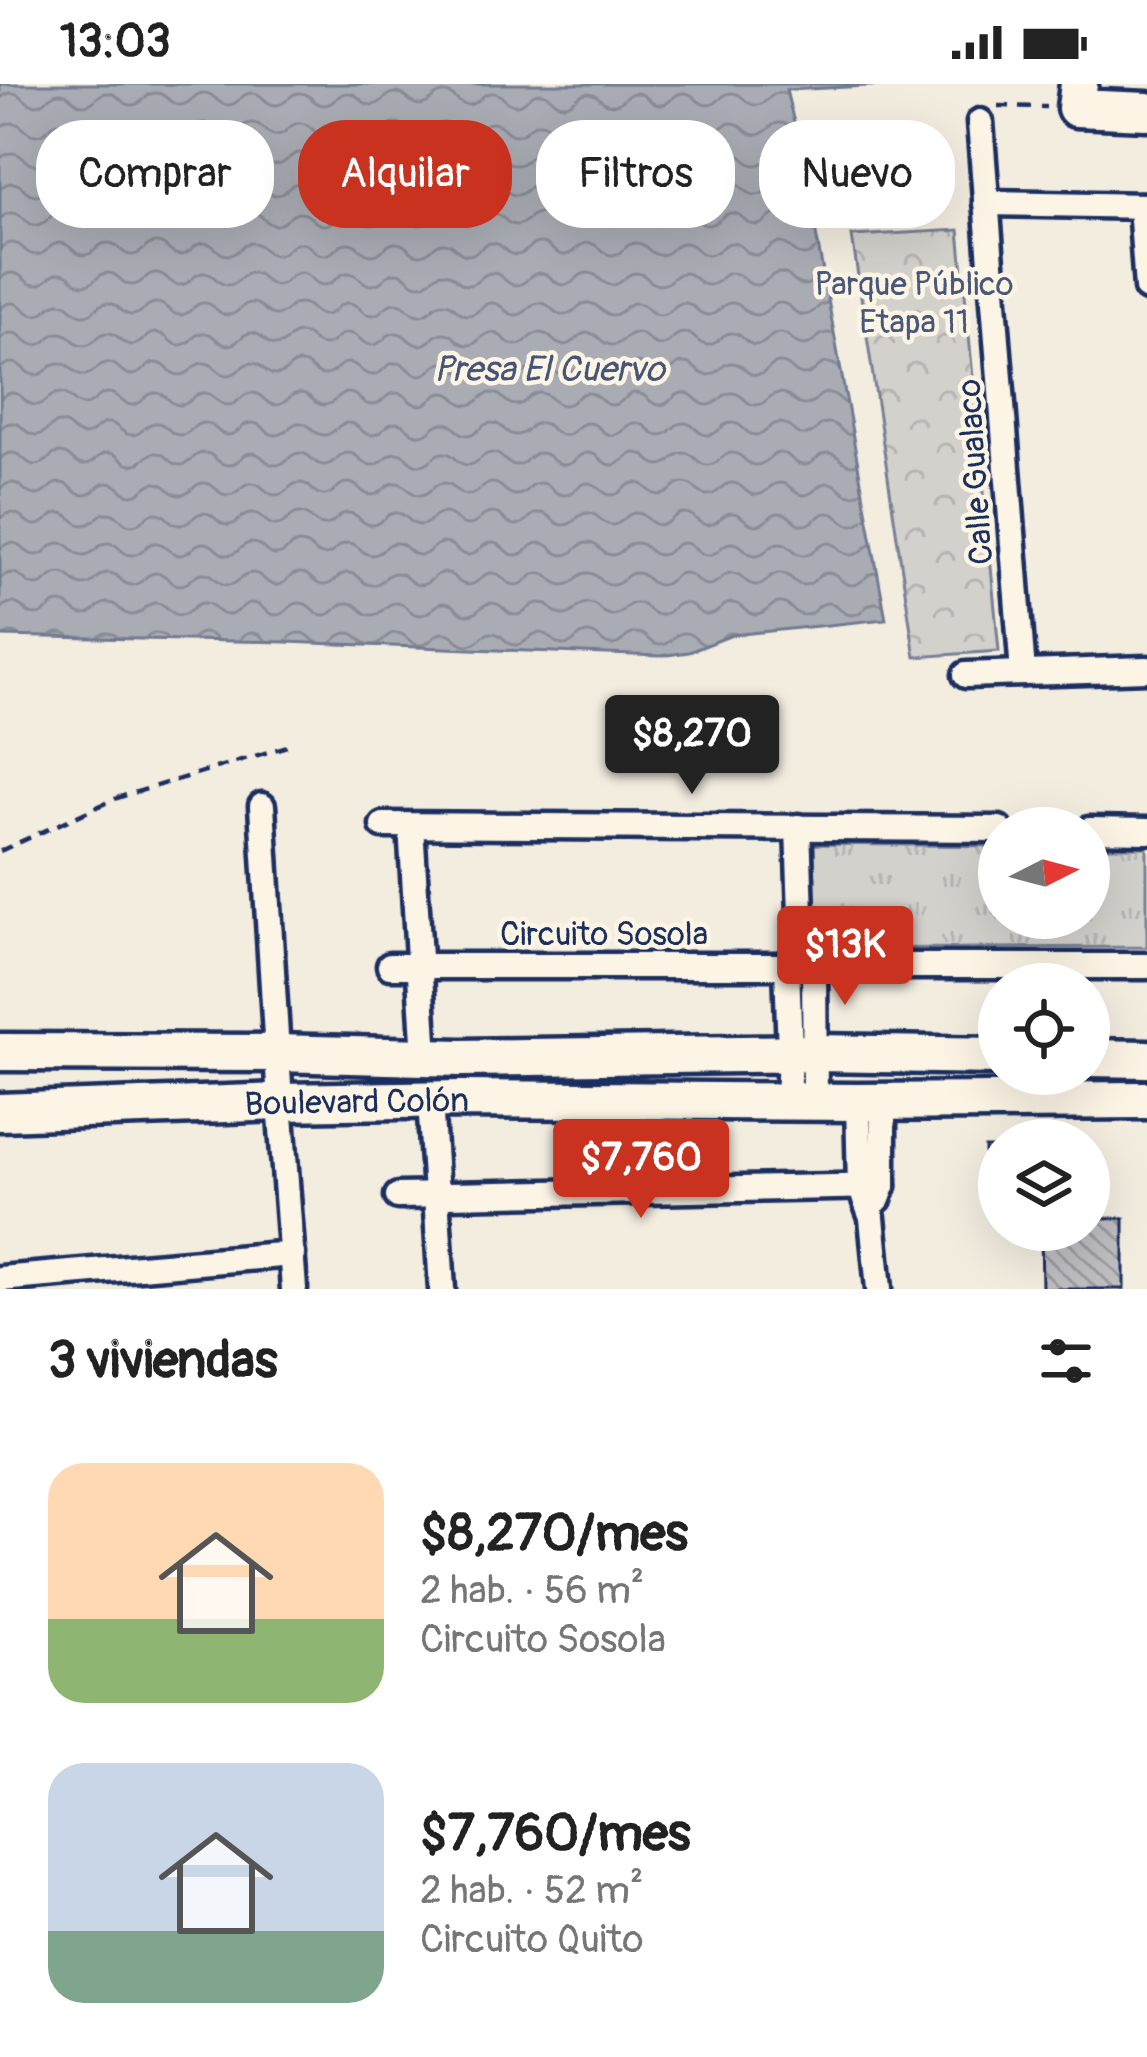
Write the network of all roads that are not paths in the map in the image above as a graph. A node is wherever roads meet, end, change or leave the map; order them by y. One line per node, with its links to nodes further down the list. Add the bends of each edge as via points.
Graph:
1 (1078, 96): 2 (main road)
2 (1147, 111)
3 (982, 114): 4 (street, Calle Gualaco)
4 (986, 203): 5 (street); 8 (street, Calle Gualaco)
5 (1144, 206): 6 (street)
6 (1147, 288)
7 (1147, 669): 8 (street)
8 (1023, 673): 9 (street)
9 (966, 675)
10 (262, 806): 23 (street)
11 (383, 825): 12 (street)
12 (410, 826): 13 (street); 18 (street)
13 (798, 827): 14 (street); 17 (street)
14 (978, 829)
15 (1110, 830): 16 (street)
16 (1147, 831)
17 (808, 954): 20 (street, Circuito Sosola); 21 (street, Circuito Sosola); 24 (street)
18 (420, 965): 19 (street, Circuito Sosola); 20 (street, Circuito Sosola); 26 (street)
19 (390, 966)
20 (787, 966): 24 (street)
21 (1147, 966)
22 (0, 1052): 23 (main road, Boulevard Colón)
23 (277, 1053): 26 (main road, Boulevard Colón); 32 (street)
24 (803, 1053): 25 (main road, Boulevard Colón); 26 (main road, Boulevard Colón); 33 (street)
25 (978, 1056)
26 (443, 1057): 29 (street)
27 (1110, 1058): 28 (main road)
28 (1147, 1059)
29 (445, 1100): 32 (main road, Boulevard Colón); 33 (main road, Boulevard Colón); 37 (street)
30 (1147, 1100): 31 (main road, Boulevard Colón)
31 (870, 1101): 33 (main road, Boulevard Colón); 35 (street)
32 (280, 1102): 34 (main road, Boulevard Colón); 38 (street)
33 (802, 1102)
34 (0, 1112)
35 (872, 1186): 37 (street); 44 (street)
36 (398, 1196): 37 (street)
37 (436, 1196): 43 (street)
38 (292, 1254): 39 (street); 42 (street)
39 (145, 1278): 40 (street)
40 (0, 1279): 41 (street)
41 (2, 1289)
42 (295, 1289)
43 (442, 1289)
44 (879, 1289)

